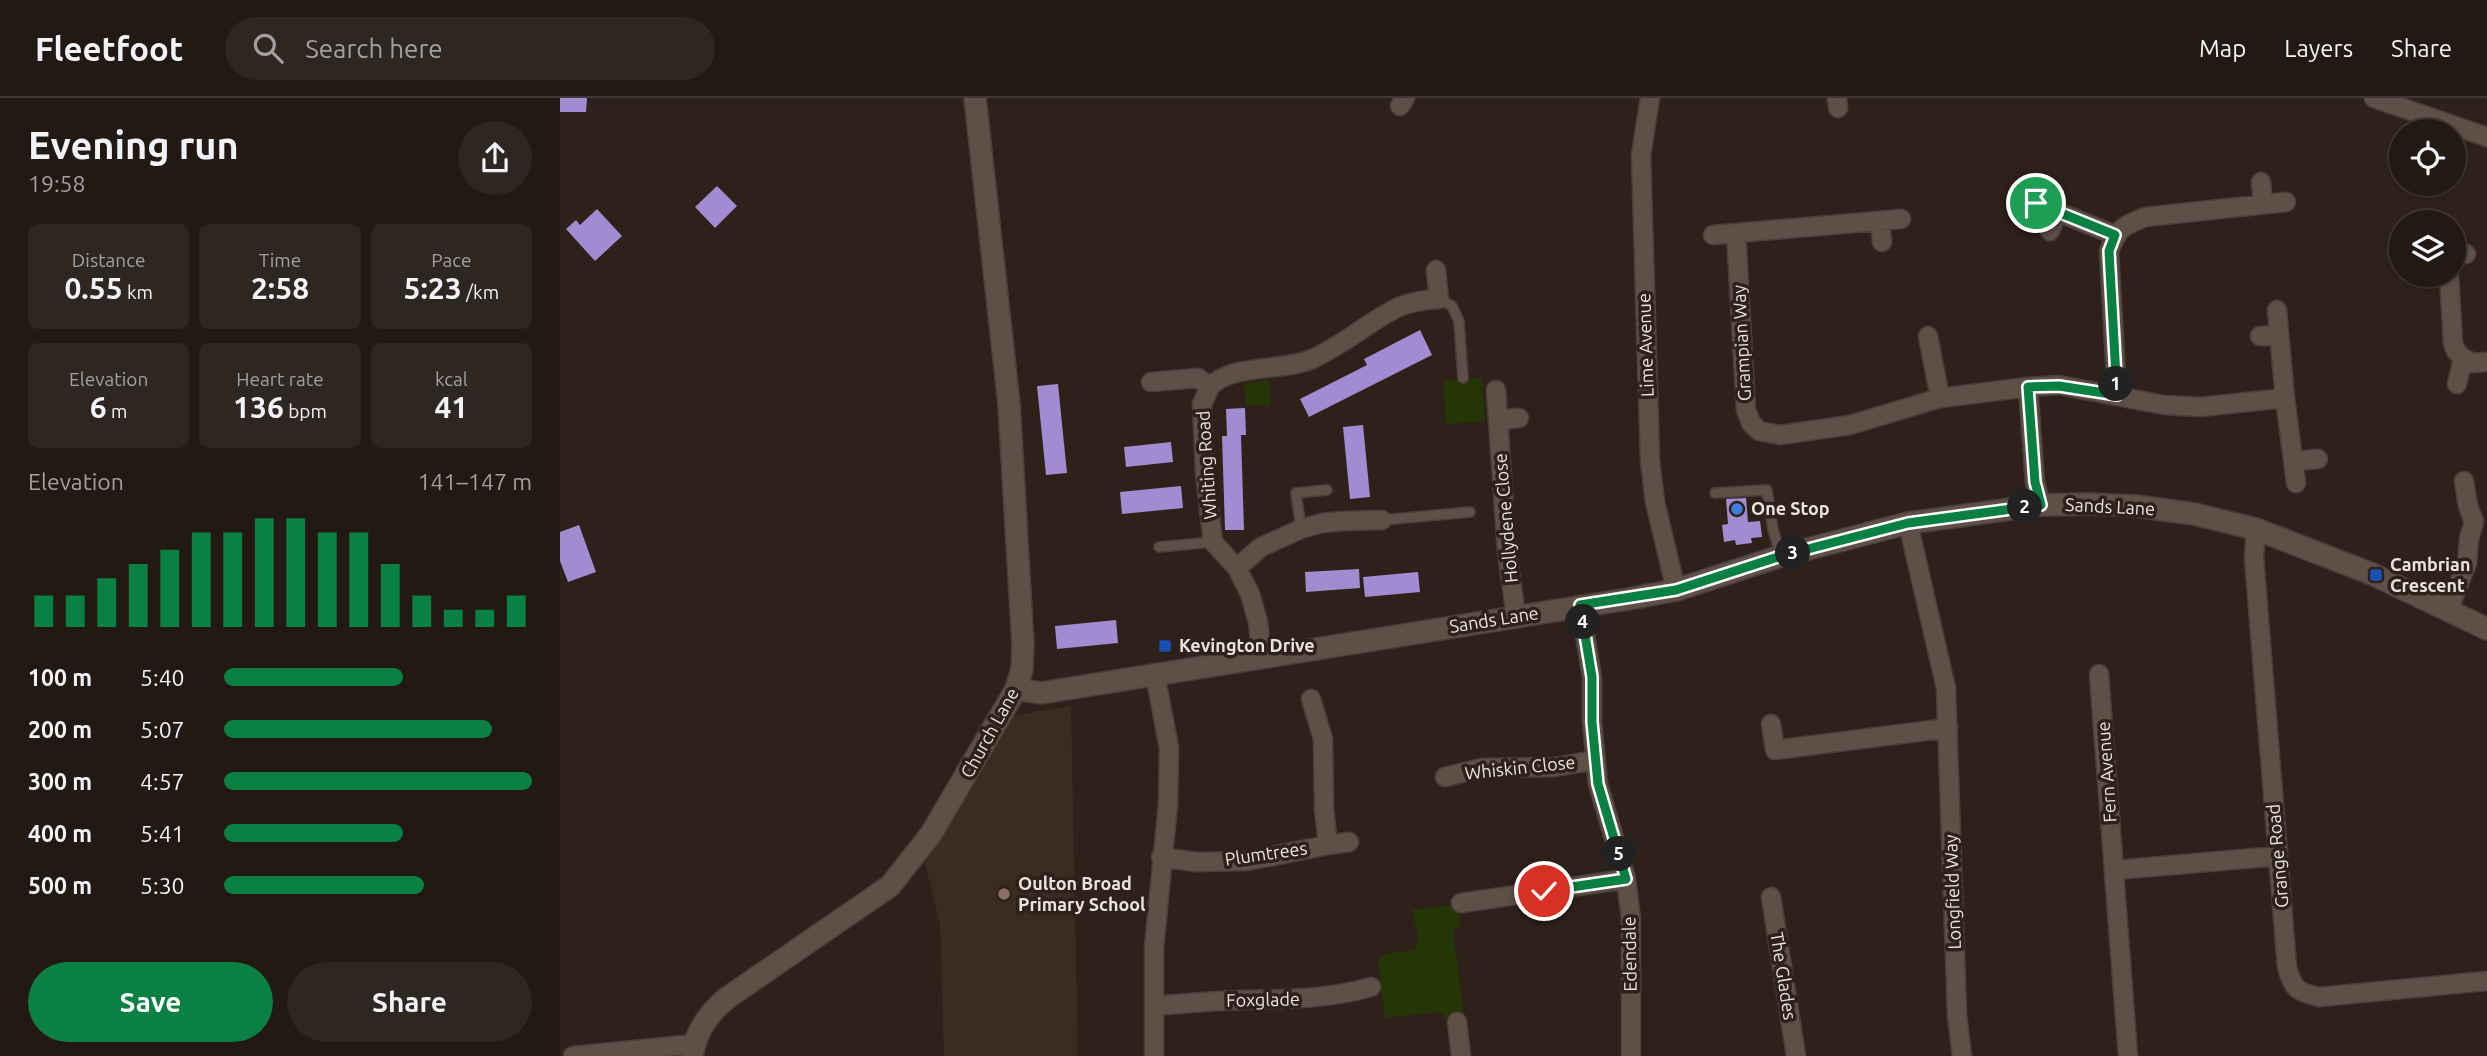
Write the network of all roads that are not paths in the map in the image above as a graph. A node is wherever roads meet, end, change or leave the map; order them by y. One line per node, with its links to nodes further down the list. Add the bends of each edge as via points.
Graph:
1 (975, 98): 62 (street, Church Lane, via 1009,404 1023,645)
2 (1650, 98): 54 (street, Lime Avenue, via 1641,155 1650,460)
3 (2374, 98): 4 (street)
4 (2487, 137)
5 (2261, 182): 8 (street)
6 (2286, 202): 8 (street)
7 (2036, 203): 9 (street)
8 (2263, 204): 15 (street, via 2145,217 2124,225)
9 (2058, 212): 12 (street); 15 (street)
10 (1901, 219): 11 (street)
11 (1880, 221): 13 (street); 16 (street)
12 (2050, 231)
13 (1736, 233): 14 (street); 33 (street, Grampian Way, via 1746,410 1759,431 1780,435 1850,425)
14 (1713, 235)
15 (2115, 235): 32 (street, via 2109,251)
16 (1882, 242)
17 (1436, 271): 19 (street)
18 (2450, 287): 24 (street, via 2454,343)
19 (1439, 299): 26 (lane, via 1452,306 1459,321); 29 (street, Whiting Road, via 1401,307 1312,359 1231,372)
20 (2277, 310): 21 (street)
21 (2279, 335): 23 (street); 34 (street)
22 (1928, 336): 33 (street)
23 (2260, 336)
24 (2463, 358): 25 (street); 28 (street)
25 (2487, 362)
26 (1463, 378)
27 (1151, 382): 29 (street, Whiting Road, via 1198,378)
28 (2456, 384)
29 (1210, 387): 50 (street, Whiting Road, via 1202,404)
30 (2028, 387): 32 (street, Grampian Way, via 2059,386); 33 (street, Grampian Way); 43 (street)
31 (1496, 390): 36 (street, Hollydene Close)
32 (2117, 395): 34 (street, Grampian Way, via 2200,407)
33 (1940, 398)
34 (2285, 398): 38 (street)
35 (1519, 418): 36 (street)
36 (1498, 420): 57 (street, Hollydene Close)
37 (2318, 459): 38 (street)
38 (2294, 461): 40 (street)
39 (2464, 481): 45 (street, via 2468,506)
40 (2296, 483)
41 (1327, 490): 48 (lane, via 1296,493)
42 (1715, 493): 52 (lane, via 1767,491)
43 (2041, 505): 47 (street, Sands Lane); 49 (street, Sands Lane, via 2136,506)
44 (1470, 512): 46 (lane)
45 (2480, 519): 56 (street, via 2469,539 2467,563)
46 (1382, 520): 48 (street, via 1322,523)
47 (1908, 523): 52 (street, Sands Lane); 65 (street, Longfield Way, via 1939,650)
48 (1301, 529): 53 (street, via 1261,547)
49 (2256, 529): 56 (street, Sands Lane, via 2372,574); 70 (street, Grange Road, via 2254,558)
50 (1213, 542): 51 (lane); 53 (street, Whiting Road)
51 (1159, 547)
52 (1781, 556): 54 (street, Sands Lane)
53 (1237, 568): 59 (street, Whiting Road, via 1258,622)
54 (1676, 590): 55 (street, Sands Lane)
55 (1580, 605): 57 (street, Sands Lane); 66 (street, Edendale, via 1592,677)
56 (2448, 611): 58 (street, Sands Lane)
57 (1516, 616): 59 (street, Sands Lane)
58 (2487, 629)
59 (1262, 658): 60 (street, Sands Lane)
60 (1155, 674): 62 (street, Sands Lane, via 1041,693); 71 (street, via 1169,748)
61 (2099, 674): 72 (street, Fern Avenue)
62 (1016, 689): 80 (street, Church Lane, via 931,834 890,886 727,998 709,1013)
63 (1311, 699): 69 (street, Plumtrees, via 1323,739)
64 (1771, 724): 65 (street, via 1775,751)
65 (1948, 728): 86 (street, Longfield Way)
66 (1595, 760): 67 (street, Whiskin Close, via 1555,767 1482,768); 73 (street, Edendale)
67 (1445, 777)
68 (1349, 842): 69 (street, Plumtrees)
69 (1328, 845): 71 (street, Plumtrees, via 1247,861)
70 (2278, 856): 72 (street); 76 (street, Grange Road, via 2287,967 2301,993 2319,997)
71 (1161, 857): 78 (street)
72 (2115, 870): 87 (street, Fern Avenue)
73 (1626, 879): 75 (street); 84 (street, Edendale, via 1631,919)
74 (1771, 897): 85 (street, The Glades)
75 (1461, 903)
76 (2487, 981)
77 (1371, 987): 78 (street, Foxglade, via 1338,996)
78 (1154, 1006): 82 (street)
79 (1457, 1022): 83 (street)
80 (693, 1050): 81 (street, Church Lane)
81 (573, 1056)
82 (1154, 1056)
83 (1461, 1056)
84 (1631, 1056)
85 (1796, 1056)
86 (1962, 1056)
87 (2128, 1056)

